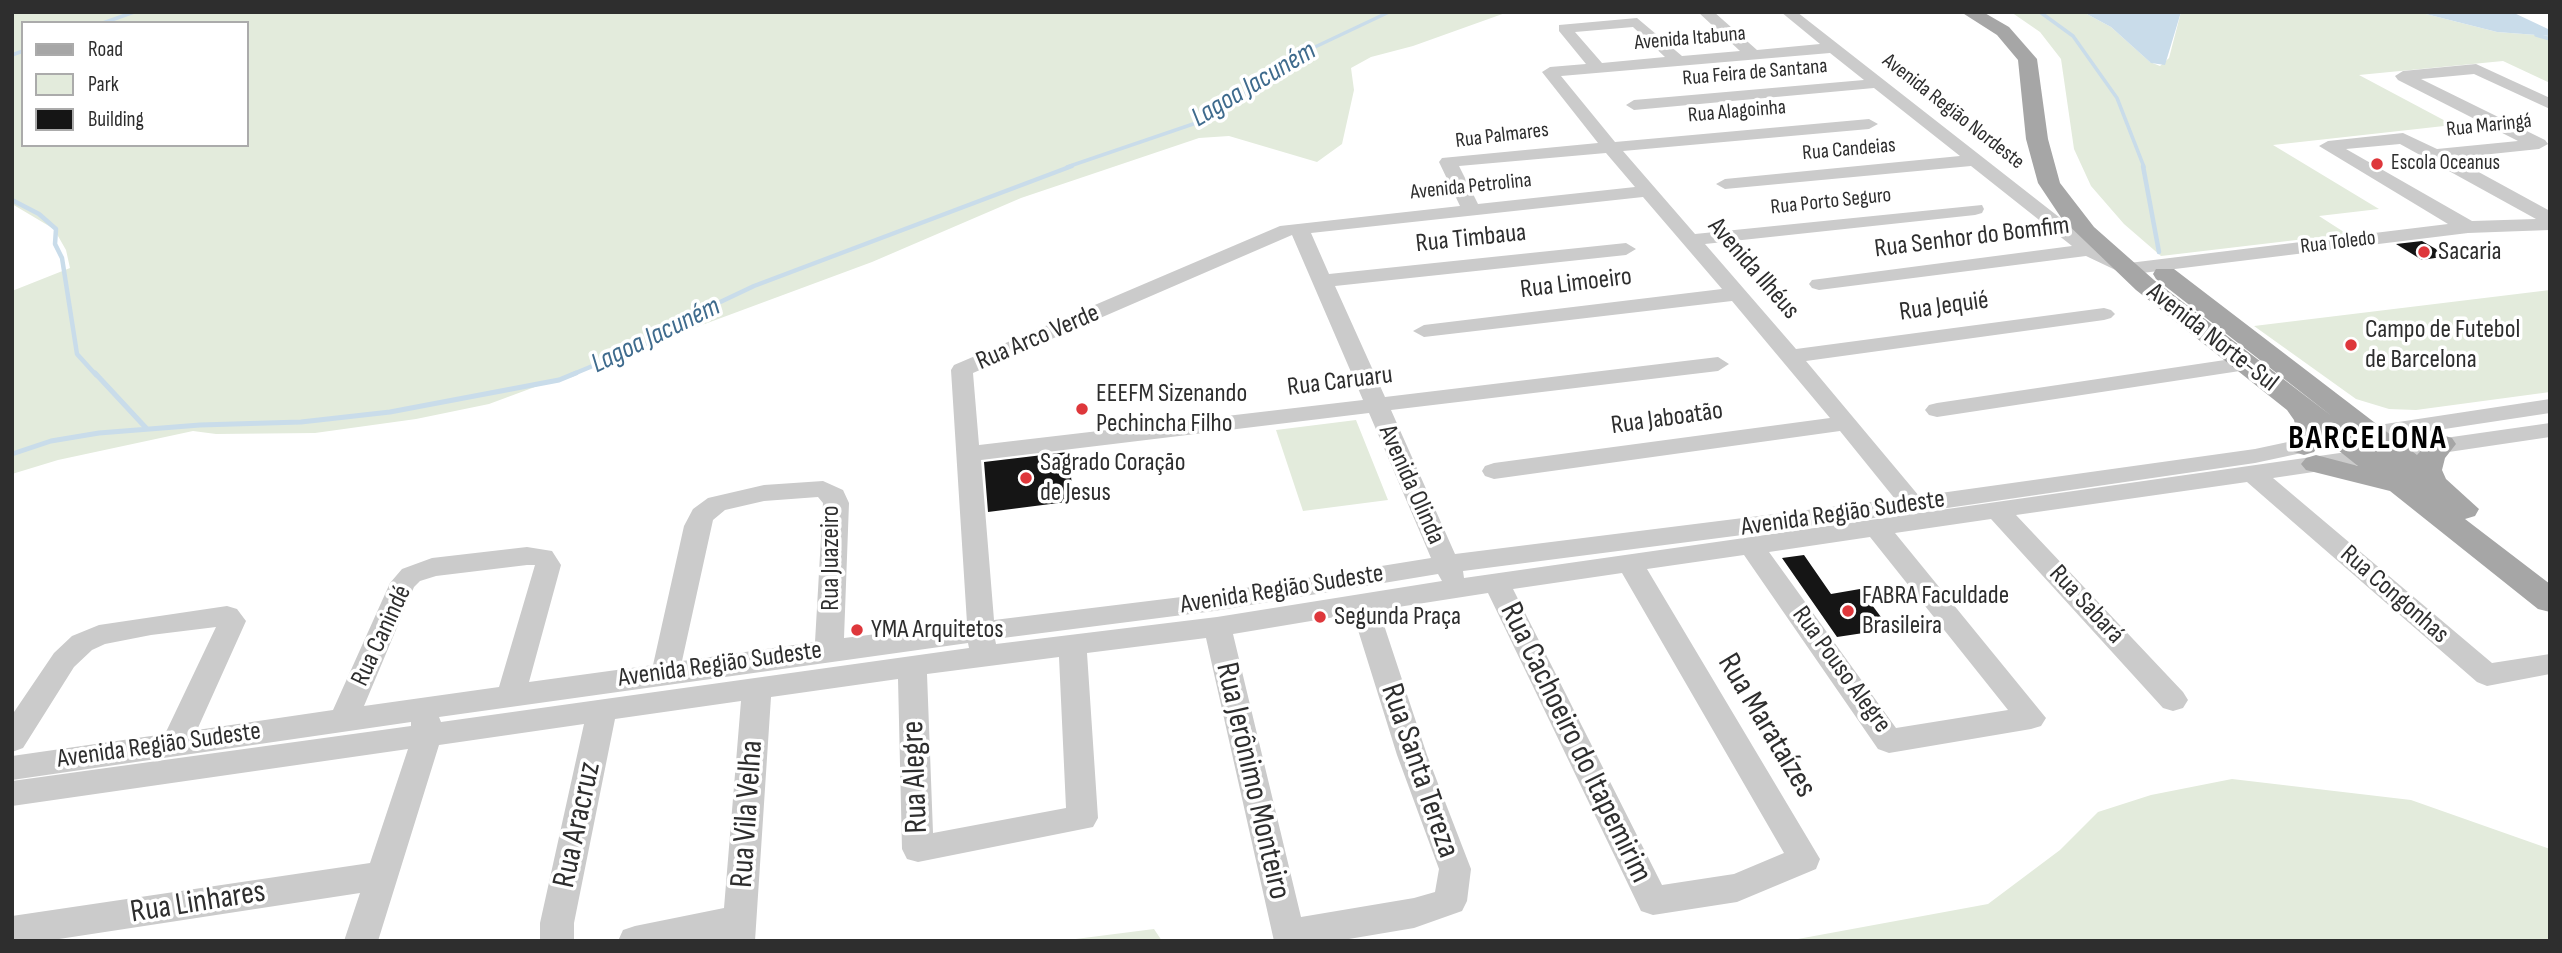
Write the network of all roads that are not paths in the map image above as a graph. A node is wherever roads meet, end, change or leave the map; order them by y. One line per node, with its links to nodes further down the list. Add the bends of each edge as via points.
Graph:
1 (1705, 12): 6 (street)
2 (1788, 12): 5 (street, Avenida Região Nordeste)
3 (1970, 12): 29 (main road, Avenida Norte-Sul, via 2003,31 2027,59 2037,139 2049,183 2070,214)
4 (1983, 12): 28 (main road, Avenida Norte-Sul, via 2021,35 2043,61 2057,152 2072,186 2106,226)
5 (1833, 48): 6 (street, Avenida Itabuna); 10 (street, Avenida Região Nordeste)
6 (1754, 55): 7 (street, Avenida Itabuna)
7 (1677, 60): 8 (street, Avenida Itabuna); 8 (street, via 1637,22 1564,28)
8 (1598, 68): 9 (street, Avenida Itabuna)
9 (1550, 72): 15 (street, Avenida Ilhéus)
10 (1880, 83): 12 (street, Rua Feira de Santana); 17 (street, Avenida Região Nordeste)
11 (2550, 104): 14 (street, via 2476,69 2403,76)
12 (1634, 105)
13 (1869, 124): 15 (street, Rua Alagoinha)
14 (2544, 143): 16 (street, Rua Maringá)
15 (1609, 146): 19 (street, Avenida Ilhéus); 20 (street, Rua Palmares, via 1448,162)
16 (2434, 155): 22 (street); 24 (street, via 2403,138 2328,146)
17 (1977, 160): 18 (street, Rua Candeias); 27 (street, Avenida Região Nordeste)
18 (1725, 184)
19 (1648, 191): 20 (street, Avenida Petrolina); 25 (street, Avenida Ilhéus)
20 (1471, 209): 23 (street, Avenida Petrolina)
21 (1975, 209): 25 (street, Rua Porto Seguro)
22 (2550, 222): 24 (street, Rua Toledo)
23 (1299, 228): 30 (street, Avenida Olinda); 48 (street, Rua Arco Verde, via 962,370)
24 (2468, 228): 28 (street, Rua Toledo)
25 (1691, 240): 32 (street, Avenida Ilhéus)
26 (1626, 249): 30 (street, Rua Timbaua)
27 (2089, 250): 29 (street, Rua Senhor do Bomfim); 31 (street, Rua Senhor do Bomfim)
28 (2152, 265): 29 (street, Rua Toledo); 46 (main road, Avenida Norte-Sul, via 2334,405 2372,425)
29 (2126, 269): 37 (main road, Avenida Norte-Sul)
30 (1322, 281): 38 (street, Avenida Olinda)
31 (1819, 284)
32 (1735, 294): 34 (street, Rua Limoeiro); 35 (street, Avenida Ilhéus)
33 (2104, 314): 35 (street, Rua Jequié)
34 (1424, 331)
35 (1791, 356): 42 (street, Avenida Ilhéus)
36 (1718, 364): 38 (street, Rua Caruaru)
37 (2245, 364): 39 (main road, Avenida Norte-Sul); 41 (street)
38 (1376, 406): 48 (street, Rua Caruaru); 58 (street, Avenida Olinda)
39 (2299, 407): 45 (main road, Avenida Norte-Sul); 49 (main road, via 2308,419)
40 (2540, 408): 43 (street, via 2531,414); 46 (street, Avenida Região Sudeste)
41 (1937, 411)
42 (1847, 424): 50 (street, Rua Jaboatão); 53 (street, Avenida Ilhéus)
43 (2550, 424)
44 (2550, 430): 47 (street, Avenida Região Sudeste)
45 (2339, 438): 46 (main road, Avenida Norte-Sul); 49 (street, Avenida Região Sudeste)
46 (2382, 442): 47 (street, Avenida Região Sudeste); 49 (street, Avenida Região Sudeste); 52 (main road, Avenida Norte-Sul)
47 (2442, 444): 52 (main road, via 2431,456)
48 (969, 454): 64 (street, Rua Arco Verde)
49 (2310, 455): 51 (street, Avenida Região Sudeste); 52 (main road, via 2378,480); 53 (street, Avenida Região Sudeste)
50 (1494, 471)
51 (2253, 474): 54 (street, Avenida Região Sudeste); 67 (street, Rua Congonhas, via 2487,675)
52 (2423, 490): 59 (main road, Avenida Norte-Sul); 61 (main road, Avenida Norte-Sul)
53 (1913, 505): 58 (street, Avenida Região Sudeste)
54 (1998, 511): 55 (street, Avenida Região Sudeste); 72 (street, Rua Sabará)
55 (1877, 528): 56 (street, Avenida Região Sudeste); 56 (street, Rua Pouso Alegre, via 2031,718 1889,741)
56 (1751, 546): 57 (street, Avenida Região Sudeste)
57 (1631, 565): 60 (street, Avenida Região Sudeste); 83 (street, Rua Marataízes, via 1804,859)
58 (1452, 576): 60 (street, Avenida Região Sudeste); 62 (street, Avenida Região Sudeste); 64 (street, Avenida Região Sudeste, via 1214,602)
59 (2550, 576)
60 (1497, 584): 83 (street, Rua Cachoeiro do Itapemirim, via 1653,901)
61 (2550, 601)
62 (1363, 604): 63 (street, Avenida Região Sudeste); 84 (street, Rua Santa Tereza, via 1455,869 1450,901)
63 (1217, 627): 65 (street, Avenida Região Sudeste); 84 (street, Rua Jerônimo Monteiro, via 1288,934)
64 (981, 642): 65 (street, Avenida Região Sudeste); 66 (street, Avenida Região Sudeste); 68 (street, Avenida Região Sudeste)
65 (1072, 645): 68 (street, Rua Alegre, via 1082,818 918,849)
66 (829, 650): 69 (street, Avenida Região Sudeste); 69 (street, Rua Juazeiro, via 834,496 823,489 764,494 717,504 702,515)
67 (2550, 664)
68 (912, 666): 70 (street, Avenida Região Sudeste)
69 (665, 673): 71 (street, Avenida Região Sudeste)
70 (757, 688): 73 (street, Avenida Região Sudeste); 85 (street, Rua Vila Velha)
71 (511, 694): 74 (street, Rua Canindé, via 547,561 543,557 422,569 406,578); 75 (street, Avenida Região Sudeste)
72 (2173, 700)
73 (602, 710): 75 (street, Avenida Região Sudeste); 88 (street, Rua Aracruz)
74 (344, 718): 75 (street, Avenida Região Sudeste); 77 (street, Avenida Região Sudeste)
75 (426, 722): 80 (street, Avenida Região Sudeste); 82 (street)
76 (12, 740): 77 (street, via 73,650 99,635 221,615 232,621)
77 (175, 744): 78 (street, Avenida Região Sudeste)
78 (142, 749): 79 (street, Avenida Região Sudeste); 80 (street)
79 (12, 768)
80 (125, 778): 81 (street, Avenida Região Sudeste)
81 (12, 794)
82 (384, 875): 86 (street, Rua Linhares); 87 (street)
83 (1737, 888)
84 (1370, 920)
85 (739, 930): 89 (street)
86 (12, 931)
87 (361, 941)
88 (557, 941)
89 (635, 941)

